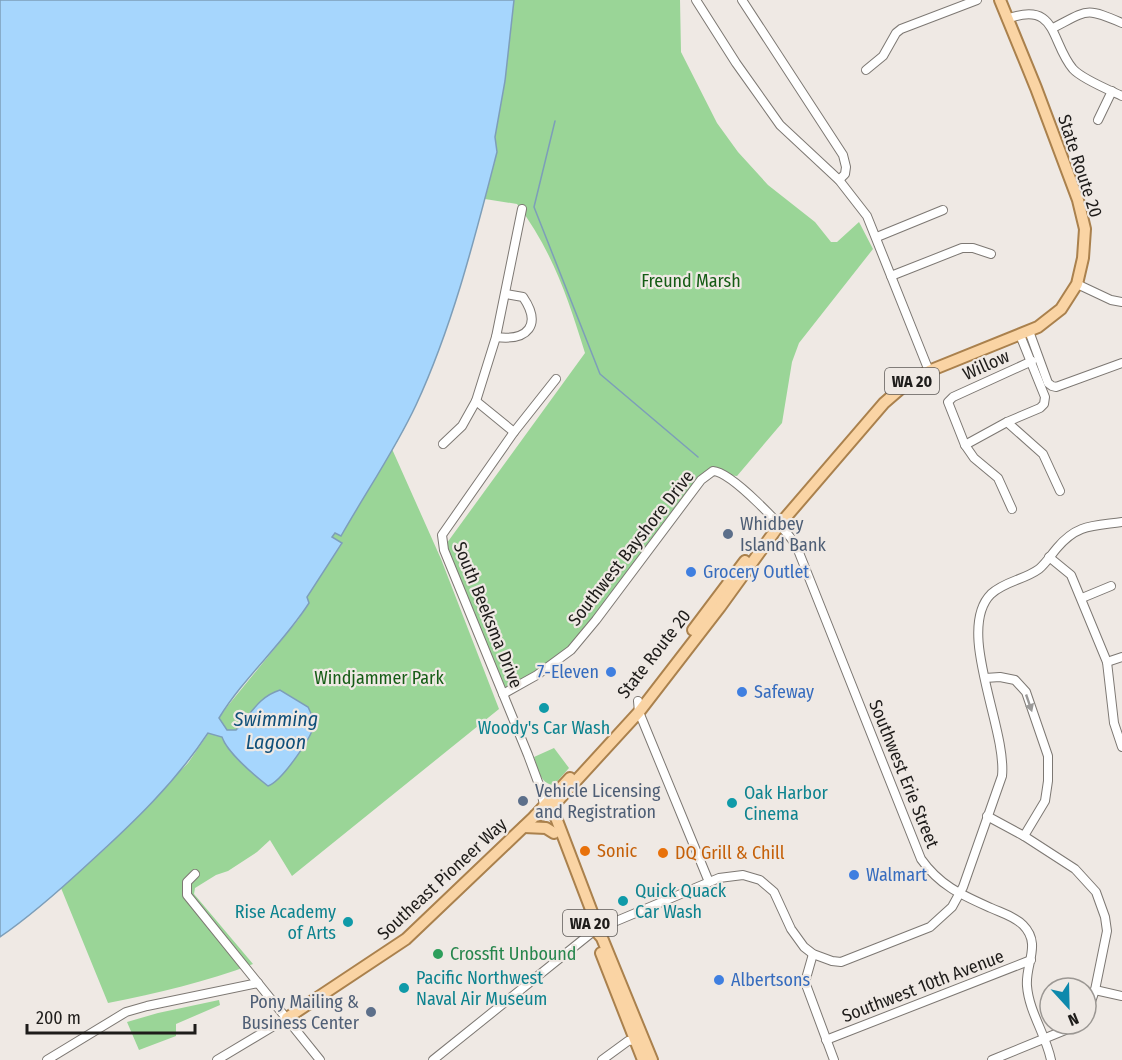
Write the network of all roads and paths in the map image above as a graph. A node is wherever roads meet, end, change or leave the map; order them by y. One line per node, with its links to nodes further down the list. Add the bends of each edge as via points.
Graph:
1 (696, 0): 12 (street, via 780,125)
2 (742, 0): 12 (street, via 843,155 846,167)
3 (976, 0): 8 (street, via 901,29 883,56)
4 (1000, 0): 5 (main road, State Route 20 / WA 20)
5 (1007, 19): 7 (street, via 1033,13); 18 (main road, State Route 20 / WA 20, via 1082,213 1083,258)
6 (1122, 22): 7 (street, via 1088,11)
7 (1053, 28): 9 (street, via 1076,72)
8 (866, 70)
9 (1112, 92): 10 (street); 11 (street)
10 (1122, 96)
11 (1098, 120)
12 (836, 178): 15 (street, via 867,216)
13 (522, 209): 19 (street)
14 (943, 210): 15 (street)
15 (876, 237): 17 (street)
16 (991, 254): 17 (street, via 962,248)
17 (891, 276): 25 (street)
18 (1077, 284): 20 (street); 21 (main road, State Route 20 / WA 20, via 1061,309)
19 (506, 294): 22 (street); 22 (street, via 523,297 533,322 520,336)
20 (1122, 302)
21 (1024, 333): 23 (street); 24 (street, via 1052,386); 25 (main road, State Route 20 / WA 20)
22 (496, 337): 27 (street)
23 (1032, 361): 28 (street, via 1044,404); 31 (street, Willow, via 948,402)
24 (1122, 363)
25 (929, 371): 35 (main road, State Route 20 / WA 20, via 884,403)
26 (556, 379): 29 (street)
27 (476, 401): 29 (street); 30 (street, via 462,426)
28 (1007, 422): 31 (street); 32 (street, via 1042,454)
29 (514, 432): 42 (street, South Beeksma Drive, via 442,535 444,550)
30 (443, 444)
31 (965, 445): 33 (street, via 998,478)
32 (1060, 491)
33 (1012, 509)
34 (1122, 522): 36 (street, via 1074,531)
35 (780, 524): 42 (street, Southwest Bayshore Drive, via 726,475 713,471 706,475 570,650); 43 (main road, State Route 20 / WA 20, via 764,537); 52 (street, Southwest Erie Street, via 796,545 913,841 930,871)
36 (1049, 557): 38 (street, via 1071,575); 41 (street, via 1039,569 997,589 984,604 977,630)
37 (1112, 586): 38 (street)
38 (1082, 598): 40 (street)
39 (1122, 657): 40 (street)
40 (1107, 662): 44 (street, via 1114,723)
41 (985, 678): 46 (street, via 1003,762); 49 (street, one-way to 49, via 1015,680 1026,692 1048,756 1045,801)
42 (503, 694): 45 (street, South Beeksma Drive)
43 (639, 706): 45 (main road, WA 20); 51 (street)
44 (1121, 743)
45 (548, 806): 47 (main road, Southeast Pioneer Way); 48 (main road, WA 20); 53 (main road, WA 20, via 595,920)
46 (987, 816): 49 (street); 52 (street)
47 (524, 827): 48 (main road, via 546,828); 60 (main road, Southeast Pioneer Way, via 406,939)
48 (554, 833): 53 (main road, WA 20)
49 (1024, 836): 56 (street, via 1075,869 1098,898 1107,931)
50 (195, 874): 57 (street, via 188,882 186,895)
51 (709, 882): 53 (street); 54 (street, via 735,875 760,880 774,892 797,939)
52 (960, 894): 54 (street, via 946,914 918,933 841,962); 55 (street, Southwest Erie Street, via 1024,926 1033,946)
53 (595, 930): 62 (main road, WA 20); 65 (main road, WA 20, via 602,938); 69 (street)
54 (813, 954): 63 (street, via 805,982)
55 (1031, 960): 63 (street, Southwest 10th Avenue); 64 (street, Southwest Erie Street, via 1027,986)
56 (1098, 976)
57 (258, 983): 60 (street); 66 (street, via 126,1012)
58 (1098, 991): 59 (street)
59 (1122, 996)
60 (287, 1018): 67 (street, Southeast Pioneer Way); 68 (street)
61 (1054, 1036): 64 (street)
62 (634, 1040): 65 (street); 70 (street); 71 (main road, WA 20)
63 (826, 1040): 73 (street)
64 (1045, 1040): 74 (street); 75 (street, Southwest Erie Street)
65 (648, 1049): 72 (main road, WA 20)
66 (47, 1060)
67 (218, 1060)
68 (320, 1060)
69 (434, 1060)
70 (602, 1060)
71 (643, 1060)
72 (652, 1060)
73 (834, 1060)
74 (992, 1060)
75 (1052, 1060)

